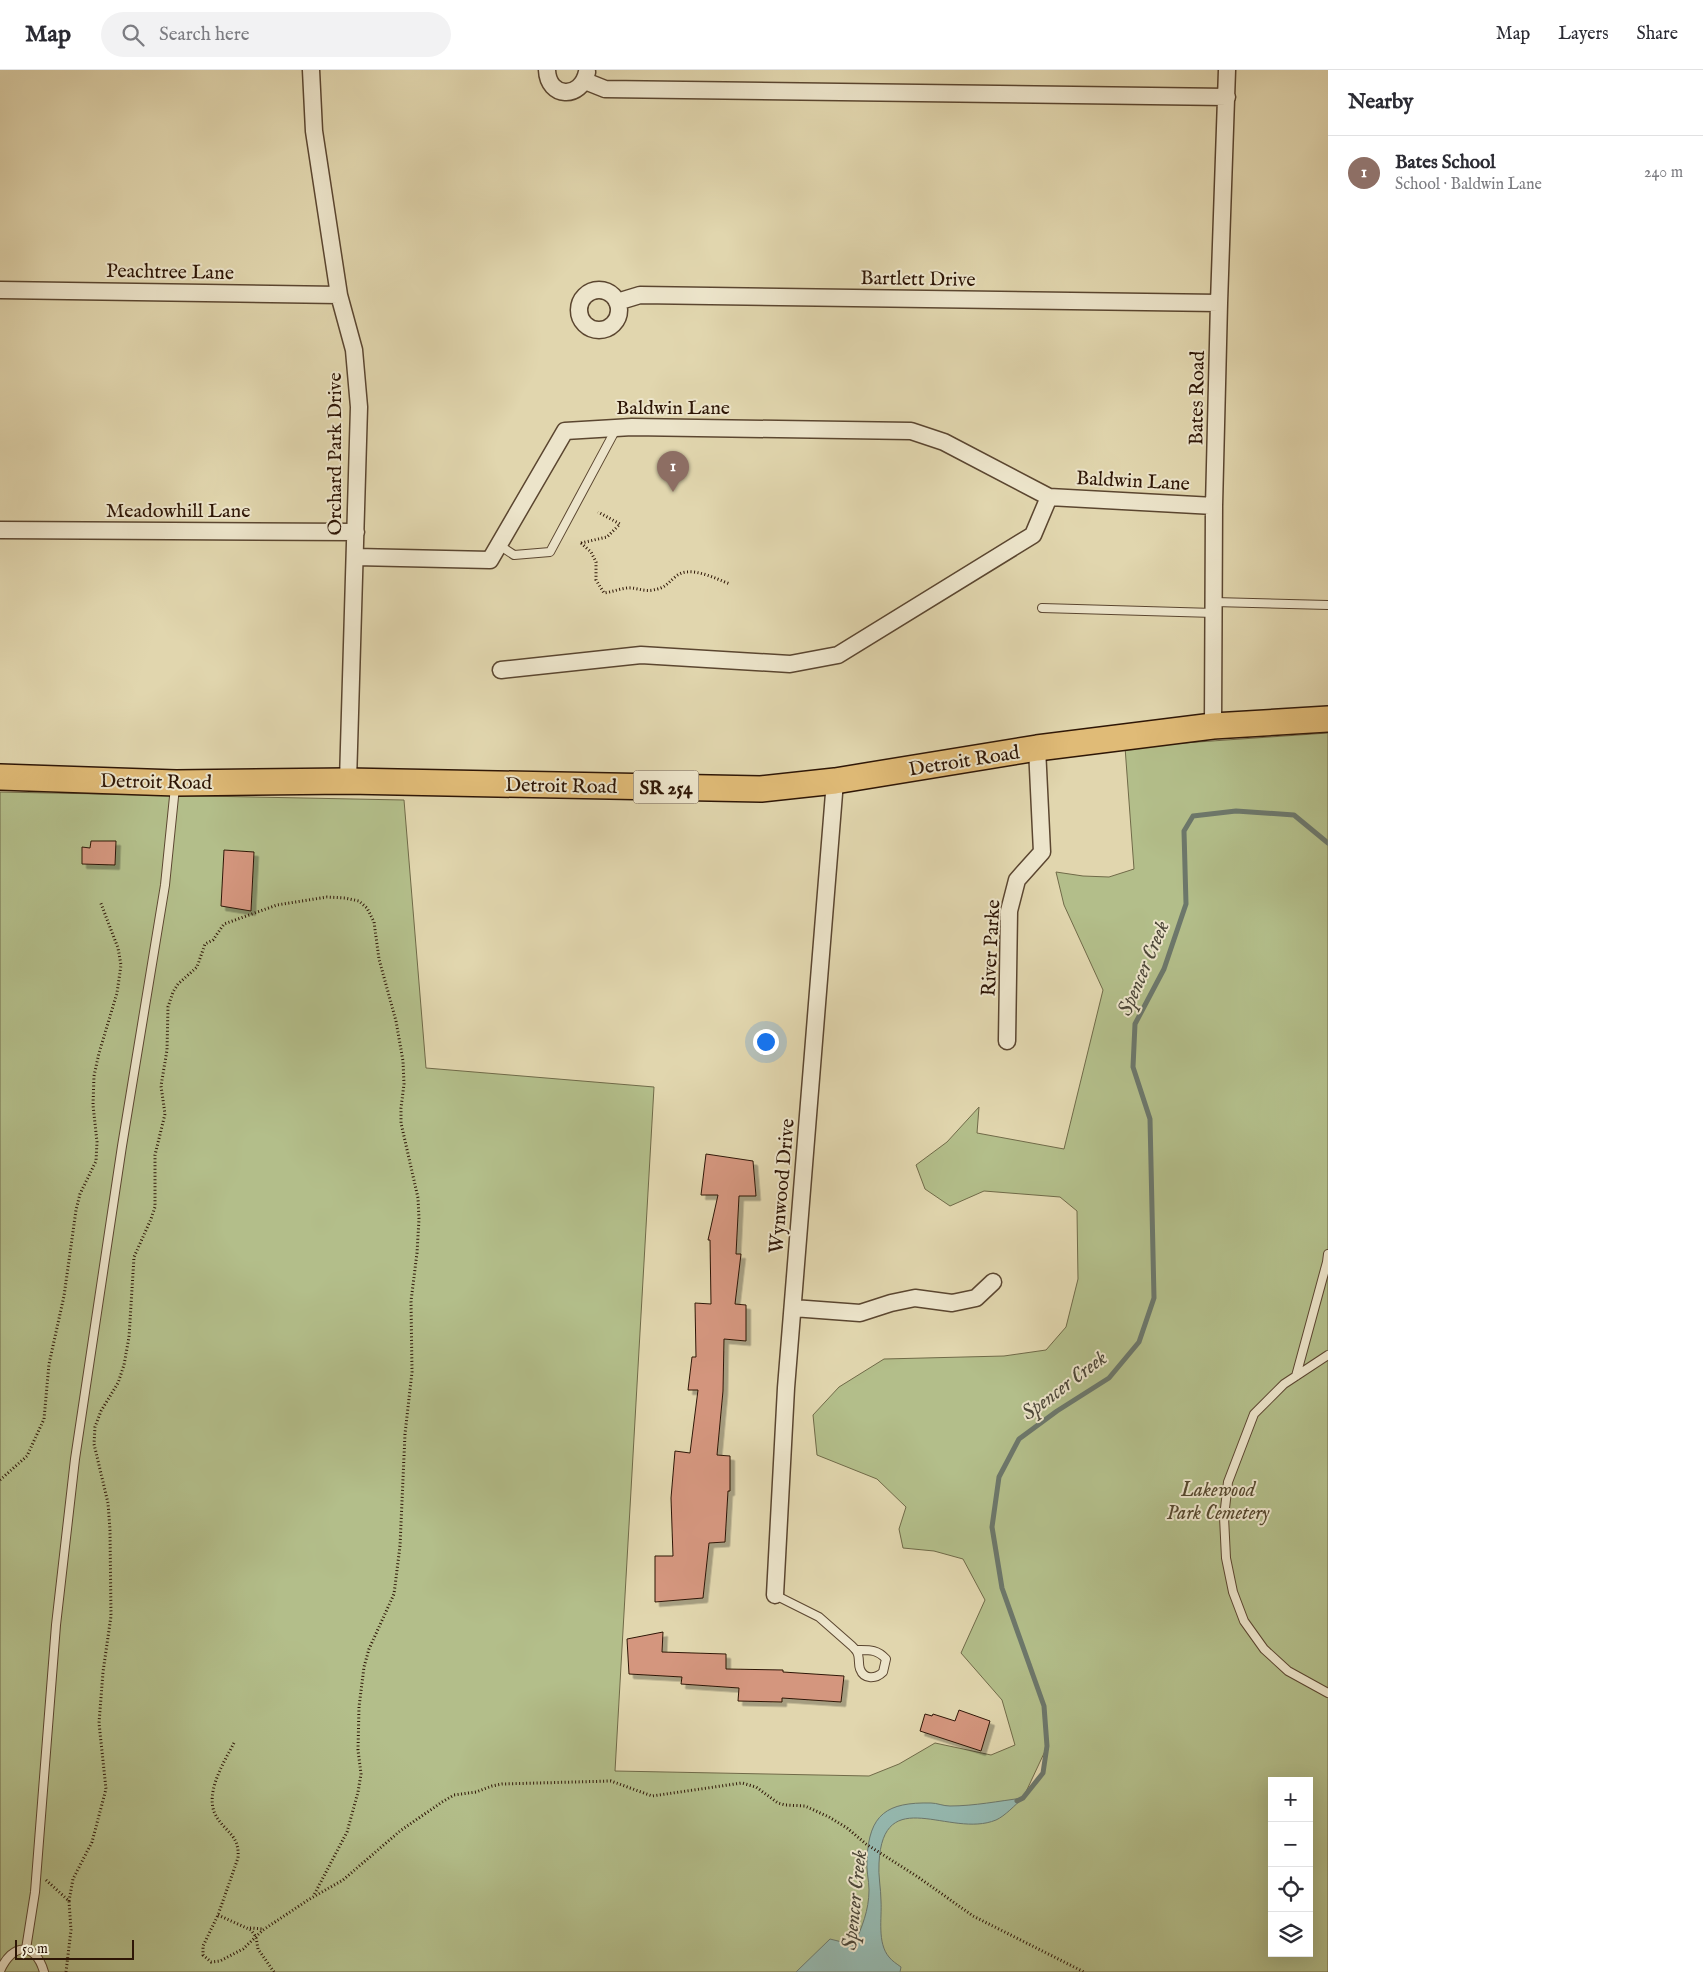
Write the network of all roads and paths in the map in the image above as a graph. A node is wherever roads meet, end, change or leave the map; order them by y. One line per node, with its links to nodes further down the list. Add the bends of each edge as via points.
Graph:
1 (311, 70): 7 (street, Orchard Park Drive, via 314,132)
2 (547, 70): 4 (street, via 550,84 564,92 579,88)
3 (1228, 70): 5 (street, Bates Road)
4 (585, 76): 5 (street, via 605,89)
5 (1227, 97): 9 (street, Bates Road)
6 (0, 290): 7 (street, Peachtree Lane)
7 (339, 295): 15 (street, Orchard Park Drive, via 354,350 359,407)
8 (617, 302): 9 (street, Bartlett Drive, via 640,295)
9 (1219, 303): 12 (street, Bates Road)
10 (617, 428): 11 (street, Baldwin Lane, via 911,431 944,442); 16 (street, Baldwin Lane, via 565,431); 16 (lane, via 550,552 514,555)
11 (1049, 497): 12 (street, Baldwin Lane); 22 (street, Baldwin Lane, via 1033,535 838,655 790,664 641,655)
12 (1214, 506): 20 (street, Bates Road)
13 (598, 512): 18 (path, via 620,524 607,537 581,543 596,562 596,580 604,593 628,588 652,591 668,586 677,575 692,572)
14 (0, 530): 15 (street, Meadowhill Lane)
15 (356, 532): 17 (street, Orchard Park Drive)
16 (499, 545): 17 (street, Baldwin Lane, via 490,560)
17 (356, 557): 27 (street, Orchard Park Drive)
18 (730, 584)
19 (1328, 604): 20 (lane)
20 (1214, 607): 21 (lane); 24 (street, Bates Road)
21 (1042, 608)
22 (501, 670)
23 (1328, 720): 24 (main road, Detroit Road / SR 254)
24 (1213, 726): 25 (main road, Detroit Road / SR 254)
25 (1037, 748): 28 (main road, Detroit Road / SR 254); 31 (street, River Parke, via 1042,852 1017,880 1009,911)
26 (0, 777): 29 (main road, Detroit Road / SR 254)
27 (348, 780): 28 (main road, Detroit Road / SR 254, via 761,790); 29 (main road, Detroit Road / SR 254)
28 (835, 780): 34 (street, Wynwood Drive)
29 (176, 783): 42 (lane, via 165,885 75,1459 56,1625)
30 (100, 902): 37 (path, via 118,948 121,965 117,993 94,1076 96,1162 76,1210 64,1296 49,1364 44,1419 27,1456)
31 (1007, 1041)
32 (1328, 1254): 36 (lane)
33 (993, 1282): 34 (street, via 976,1298 952,1303 915,1298 860,1314)
34 (793, 1308): 38 (street, Wynwood Drive)
35 (1328, 1355): 36 (lane)
36 (1296, 1376): 40 (lane, via 1254,1414 1228,1482 1224,1517 1226,1558 1233,1592 1244,1621 1264,1649 1288,1671)
37 (0, 1480)
38 (775, 1595): 39 (lane, via 818,1617)
39 (857, 1650)
40 (1328, 1693)
41 (234, 1743): 45 (path, via 213,1794 215,1814 233,1836 238,1850 235,1869)
42 (36, 1875): 44 (path, via 54,1886); 49 (lane)
43 (314, 1896): 44 (path, via 343,1841 352,1815 361,1779 358,1725 364,1667 395,1590 412,1372 411,1301 419,1228 418,1198 401,1117 403,1061 374,922 363,904 337,897 277,905 224,924 213,940 204,944 197,967 172,992 161,1086 165,1114 155,1156 155,1207 134,1257 124,1366 118,1383 97,1418 94,1435 108,1503 110,1530 111,1616 99,1723 106,1789 92,1842 72,1884); 47 (path); 54 (path, via 351,1874 395,1835 454,1795 476,1792 497,1784 611,1781 652,1796 742,1783 756,1787 778,1803 812,1808 847,1828 987,1924)
44 (68, 1901): 52 (path, via 71,1930)
45 (218, 1915): 46 (path); 48 (path, via 203,1946 202,1952 207,1960 220,1962)
46 (246, 1927): 47 (path); 48 (path)
47 (266, 1928): 48 (path)
48 (256, 1937): 53 (path, via 258,1949)
49 (26, 1949): 50 (lane, via 10,1955); 51 (lane, via 41,1960)
50 (0, 1971)
51 (44, 1972)
52 (66, 1972)
53 (274, 1972)
54 (1084, 1972)

